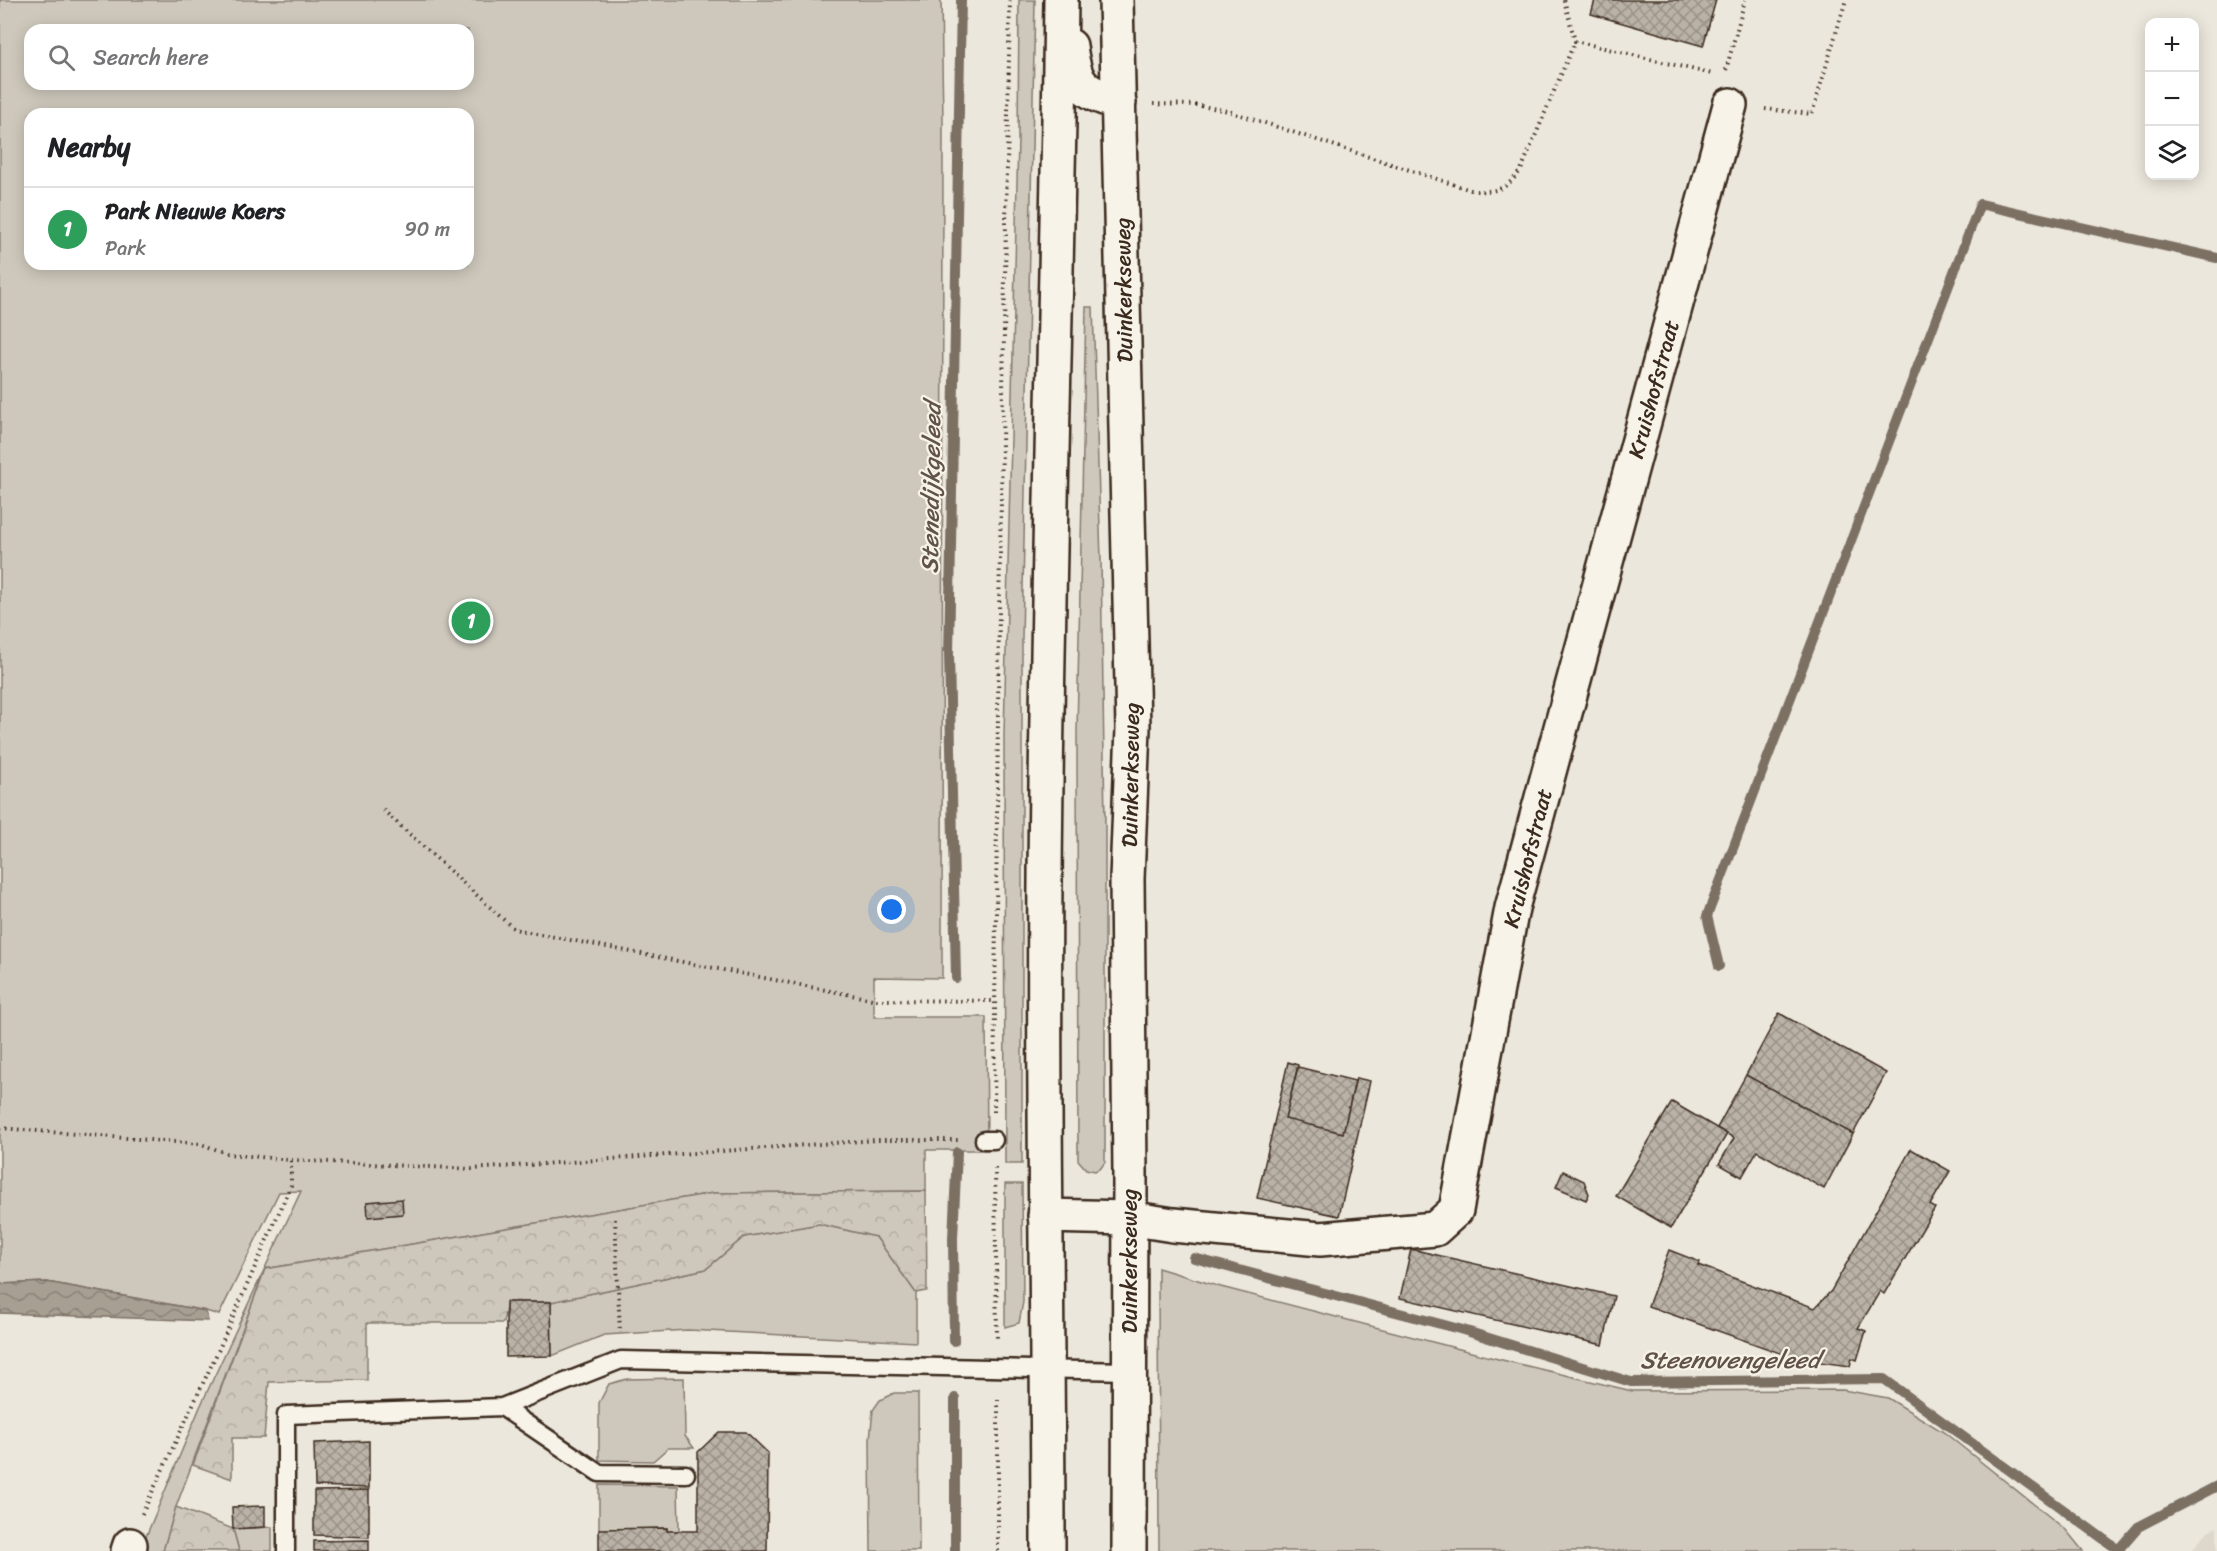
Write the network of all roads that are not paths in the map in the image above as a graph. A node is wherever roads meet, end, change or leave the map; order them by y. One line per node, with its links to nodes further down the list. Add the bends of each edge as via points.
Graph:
1 (1062, 0): 4 (main road, via 1073,72 1092,93); 5 (main road, via 1048,647)
2 (1116, 0): 4 (main road, Duinkerkseweg)
3 (1727, 91): 6 (main road, Kruishofstraat, via 1512,908 1456,1210 1435,1229 1320,1239)
4 (1119, 103): 6 (main road, Duinkerkseweg, via 1133,728 1127,879)
5 (1045, 1216): 6 (main road, Kruishofstraat); 7 (main road)
6 (1128, 1218): 8 (main road, Duinkerkseweg)
7 (1048, 1370): 8 (lane); 9 (lane, via 621,1360); 12 (main road)
8 (1130, 1371): 13 (main road, Duinkerkseweg)
9 (502, 1407): 10 (lane, via 599,1473); 11 (lane, via 286,1415)
10 (686, 1474)
11 (286, 1551)
12 (1048, 1551)
13 (1129, 1551)

